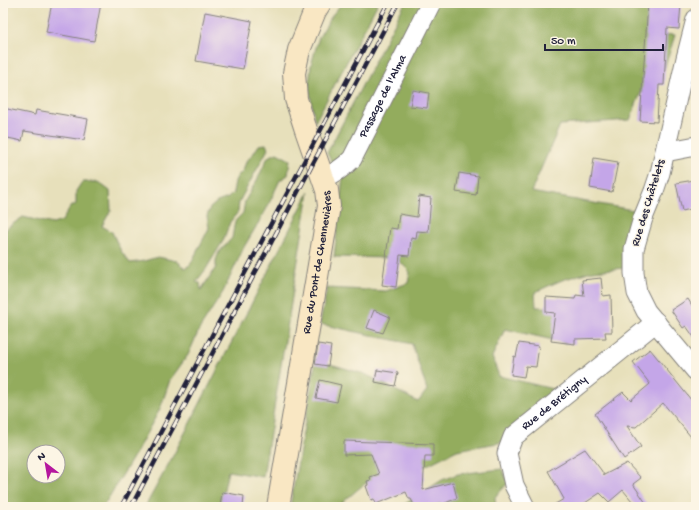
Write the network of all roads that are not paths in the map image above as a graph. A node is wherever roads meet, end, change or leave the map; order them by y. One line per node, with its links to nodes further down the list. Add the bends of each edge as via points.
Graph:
1 (320, 3): 6 (main road, Rue du Pont de Chennevières, via 299,50 294,73 296,99)
2 (431, 3): 6 (street, Passage de l'Alma, via 352,159 334,174)
3 (696, 19): 5 (street, Rue des Châtelets)
4 (696, 146): 5 (street)
5 (664, 152): 7 (street, Rue des Châtelets, via 634,249 637,292 646,311)
6 (324, 178): 9 (main road, Rue du Pont de Chennevières, via 329,206)
7 (656, 322): 8 (street, Rue des Châtelets); 10 (street, Rue de Brétigny, via 513,437 506,453 514,485)
8 (696, 371)
9 (278, 507)
10 (525, 507)

